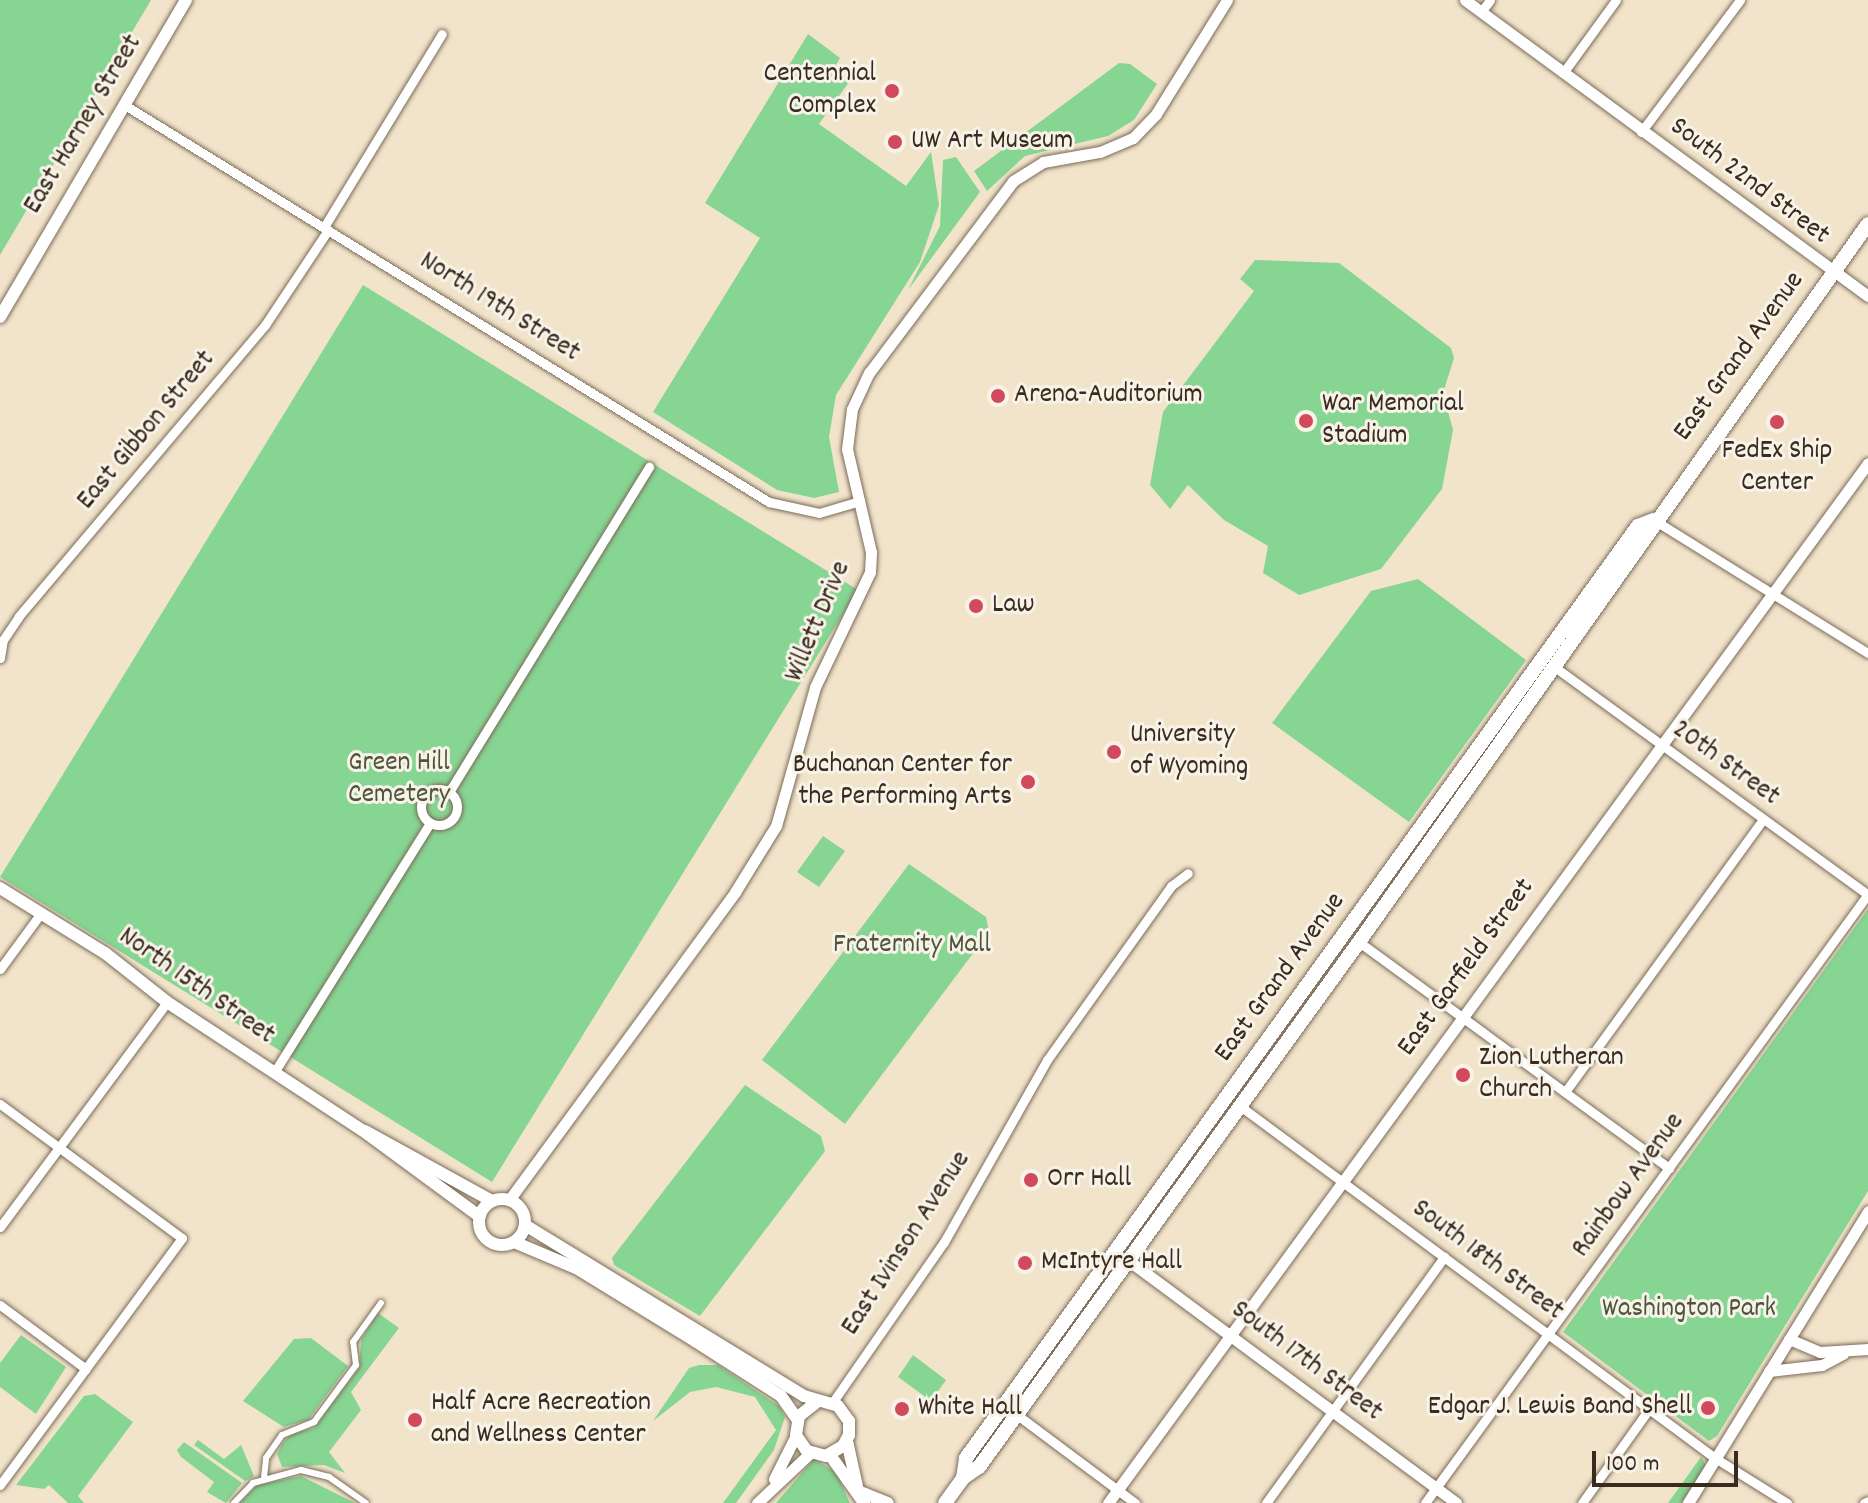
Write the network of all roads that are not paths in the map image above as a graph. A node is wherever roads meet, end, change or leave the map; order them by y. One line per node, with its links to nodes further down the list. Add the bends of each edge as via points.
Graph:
1 (186, 0): 10 (main road, East Harney Street)
2 (1227, 0): 19 (street, Willett Drive, via 1145,127 1111,149 1052,160 1023,172 888,346 859,392 849,422 847,449)
3 (1465, 0): 7 (street, South 22nd Street)
4 (1490, 0): 7 (street)
5 (1616, 0): 9 (street)
6 (1740, 0): 11 (street)
7 (1481, 12): 9 (street, South 22nd Street)
8 (442, 34): 13 (street, East Gibbon Street)
9 (1563, 73): 11 (street, South 22nd Street)
10 (123, 104): 13 (street, North 19th Street); 16 (main road, East Harney Street)
11 (1641, 132): 14 (street, South 22nd Street)
12 (1868, 224): 14 (main road, East Grand Avenue)
13 (326, 228): 19 (street, North 19th Street, via 769,502 819,513); 23 (street, East Gibbon Street, via 265,325 19,616 3,640)
14 (1832, 274): 15 (street, South 22nd Street); 20 (main road, East Grand Avenue)
15 (1868, 296)
16 (0, 317)
17 (1868, 463): 21 (street, East Garfield Street)
18 (649, 467): 26 (street)
19 (860, 501): 45 (street, Willett Drive, via 870,572 815,687 776,826 735,892)
20 (1654, 520): 21 (street); 24 (main road, East Grand Avenue, via 1650,536); 76 (main road, East Grand Avenue, via 1638,526 1115,1250 966,1458)
21 (1773, 594): 22 (street); 25 (street, East Garfield Street)
22 (1868, 653)
23 (0, 658)
24 (1556, 668): 25 (street, 20th Street); 33 (main road, East Grand Avenue)
25 (1660, 744): 27 (street, 20th Street); 36 (street, East Garfield Street)
26 (449, 792): 28 (street, via 456,800 455,816 447,824); 28 (street, via 434,790 423,800 423,816)
27 (1763, 819): 31 (street, 20th Street); 38 (street)
28 (430, 823): 37 (street)
29 (1188, 873): 65 (street, East Ivinson Avenue, via 1171,886 1047,1060 944,1242)
30 (0, 888): 32 (main road, North 15th Street)
31 (1868, 895): 43 (street, Rainbow Avenue)
32 (41, 913): 34 (street); 35 (main road, North 15th Street, via 105,953)
33 (1359, 942): 36 (street); 40 (main road, East Grand Avenue)
34 (0, 969)
35 (167, 1002): 37 (main road, North 15th Street); 42 (street)
36 (1462, 1016): 38 (street); 44 (street, East Garfield Street)
37 (275, 1071): 41 (main road, North 15th Street)
38 (1565, 1092): 43 (street)
39 (0, 1104): 42 (street)
40 (1240, 1106): 44 (street, South 18th Street); 53 (main road, East Grand Avenue)
41 (362, 1130): 46 (main road, North 15th Street, via 386,1138); 48 (main road, North 15th Street)
42 (59, 1148): 50 (street); 62 (street, via 182,1238)
43 (1669, 1168): 56 (street, Rainbow Avenue)
44 (1342, 1181): 52 (street, South 18th Street); 57 (street, East Garfield Street)
45 (509, 1200): 46 (main road); 49 (main road, via 521,1209)
46 (492, 1201): 48 (main road)
47 (1868, 1211): 59 (street)
48 (479, 1216): 51 (main road, North 15th Street, via 487,1240 502,1246)
49 (525, 1225): 51 (main road); 58 (main road)
50 (0, 1227)
51 (514, 1242): 58 (main road, North 15th Street, via 576,1268)
52 (1444, 1257): 56 (street, South 18th Street); 67 (street)
53 (1128, 1260): 57 (street, South 17th Street); 68 (main road, East Grand Avenue)
54 (381, 1303): 75 (street, via 353,1342 356,1365 314,1422 282,1435 266,1458)
55 (0, 1305): 62 (street)
56 (1548, 1334): 66 (street, South 18th Street); 79 (street, Rainbow Avenue)
57 (1230, 1335): 67 (street, South 17th Street); 80 (street, East Garfield Street)
58 (699, 1336): 64 (main road); 69 (main road, via 781,1396)
59 (1789, 1339): 61 (street, via 1820,1352); 63 (street)
60 (1868, 1349): 61 (street)
61 (1843, 1354): 63 (street, via 1822,1365)
62 (86, 1369): 78 (street)
63 (1769, 1371): 74 (street)
64 (817, 1402): 65 (main road); 69 (main road)
65 (832, 1403): 71 (main road, via 849,1421)
66 (1649, 1409): 74 (street, South 18th Street); 93 (street)
67 (1332, 1411): 79 (street, South 17th Street); 90 (street)
68 (1016, 1414): 76 (main road, East Grand Avenue, via 979,1467); 80 (street)
69 (797, 1419): 70 (main road)
70 (796, 1435): 72 (main road); 77 (street)
71 (847, 1441): 73 (main road); 81 (main road)
72 (810, 1453): 73 (main road); 77 (street)
73 (830, 1455): 81 (main road)
74 (1715, 1458): 94 (street); 95 (street, South 18th Street)
75 (264, 1478): 82 (street, via 248,1486); 83 (street, via 301,1470 329,1477)
76 (963, 1478): 86 (main road); 87 (main road, East Grand Avenue)
77 (772, 1483): 84 (street)
78 (0, 1485)
79 (1436, 1488): 91 (street, Rainbow Avenue); 92 (street, South 17th Street)
80 (1118, 1490): 88 (street, East Garfield Street); 89 (street)
81 (861, 1497): 85 (main road)
82 (234, 1503)
83 (366, 1503)
84 (757, 1503)
85 (888, 1503)
86 (933, 1503)
87 (945, 1503)
88 (1108, 1503)
89 (1135, 1503)
90 (1266, 1503)
91 (1425, 1503)
92 (1456, 1503)
93 (1582, 1503)
94 (1688, 1503)
95 (1787, 1503)

